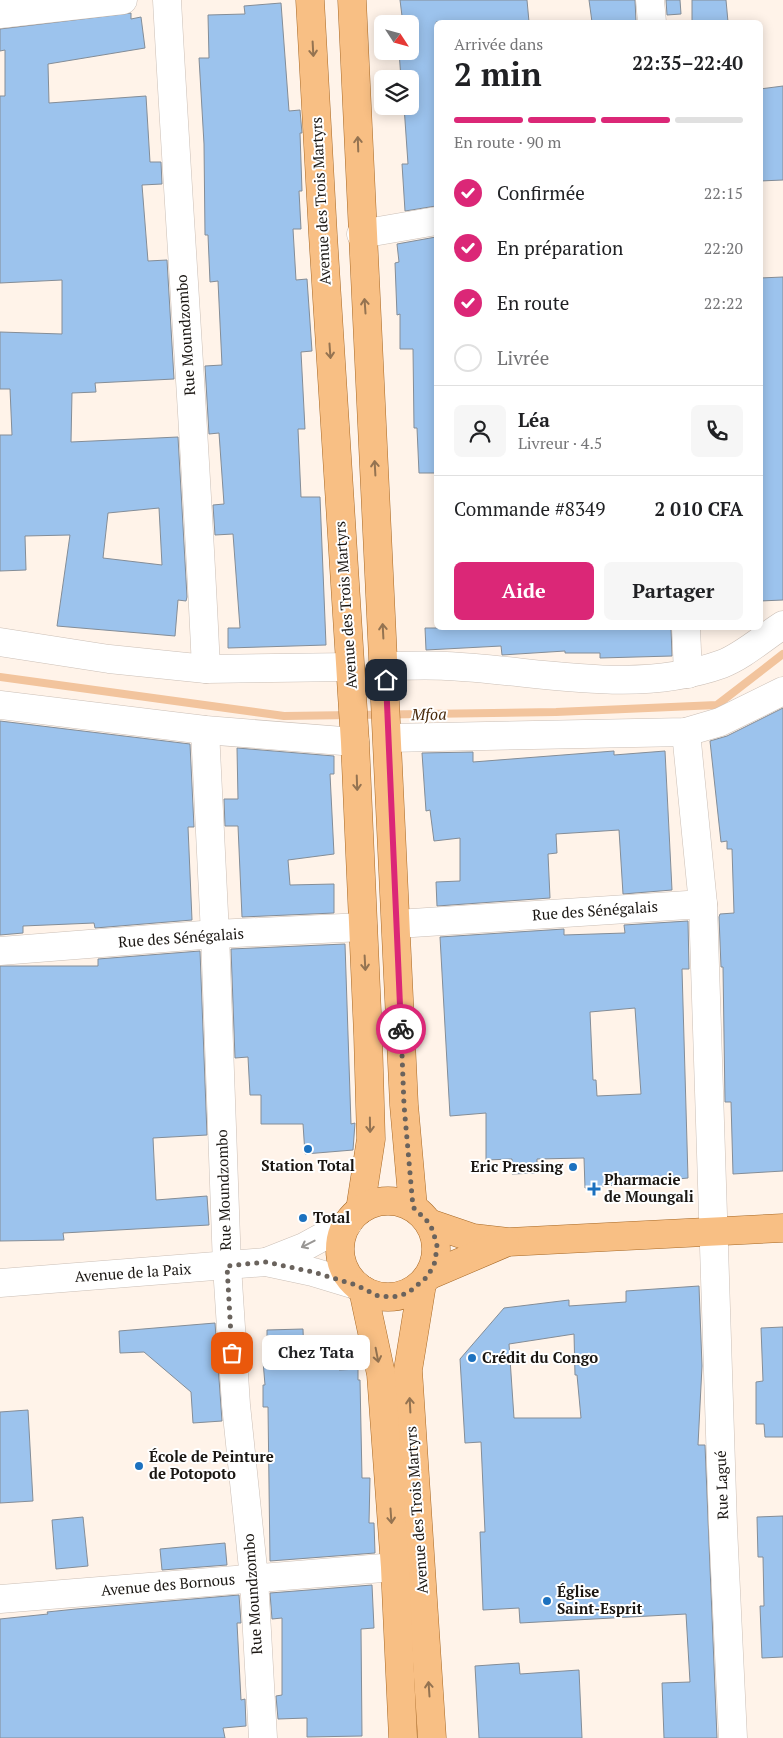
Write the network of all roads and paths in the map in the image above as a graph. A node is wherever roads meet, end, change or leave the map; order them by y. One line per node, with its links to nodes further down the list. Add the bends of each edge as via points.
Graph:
1 (123, 0): 6 (street)
2 (166, 0): 13 (street, Rue Moundzombo)
3 (310, 0): 14 (main road, Avenue des Trois Martyrs, one-way to 14)
4 (352, 0): 9 (main road, one-way to 4)
5 (650, 0): 7 (street)
6 (0, 14)
7 (652, 20)
8 (434, 221): 9 (street)
9 (361, 234): 15 (main road, one-way to 9)
10 (783, 625): 16 (street, via 724,663)
11 (686, 630): 16 (street)
12 (0, 642): 13 (street, via 108,659)
13 (206, 669): 14 (street)
14 (350, 673): 21 (main road, Avenue des Trois Martyrs)
15 (385, 673): 16 (street, via 446,666 544,676 644,680); 19 (main road)
16 (688, 674)
17 (783, 691): 22 (street, via 720,722)
18 (0, 705): 20 (street)
19 (388, 727): 22 (street); 24 (main road)
20 (205, 730): 21 (street); 26 (street, Rue Moundzombo)
21 (354, 730): 25 (main road, Avenue des Trois Martyrs, one-way to 25)
22 (686, 732): 23 (street, Rue Lagué)
23 (703, 904): 24 (street, Rue des Sénégalais); 31 (street, Rue Lagué)
24 (397, 924): 28 (main road, via 404,1105)
25 (363, 927): 26 (street, Rue des Sénégalais); 29 (main road, Avenue des Trois Martyrs, one-way to 29, via 371,1139)
26 (215, 934): 27 (street, Rue des Sénégalais); 34 (street, Rue Moundzombo)
27 (0, 951)
28 (421, 1215): 29 (main road, via 396,1201 377,1202); 32 (main road, via 473,1238); 35 (main road, via 433,1231 437,1246 435,1262)
29 (354, 1216): 33 (street, Avenue de la Paix, one-way to 33, via 304,1247); 37 (main road, via 341,1238 341,1256 346,1272)
30 (783, 1228): 31 (main road)
31 (714, 1232): 32 (main road); 44 (street, Rue Lagué, via 723,1527)
32 (508, 1242): 35 (main road)
33 (266, 1262): 34 (street, Avenue de la Paix); 37 (street, Avenue de la Paix)
34 (227, 1266): 36 (street, Avenue de la Paix); 39 (street, Rue Moundzombo, via 236,1405)
35 (425, 1280): 37 (main road, via 408,1293 393,1297 378,1296); 43 (main road, Avenue des Trois Martyrs, one-way to 35, via 408,1370)
36 (0, 1283)
37 (360, 1287): 38 (main road, Avenue des Trois Martyrs, one-way to 38, via 381,1374)
38 (395, 1567): 39 (street, Avenue des Bornous); 42 (main road, Avenue des Trois Martyrs)
39 (254, 1578): 40 (street, Avenue des Bornous); 41 (street, Rue Moundzombo)
40 (0, 1598)
41 (263, 1738)
42 (403, 1738)
43 (432, 1738)
44 (734, 1738)

